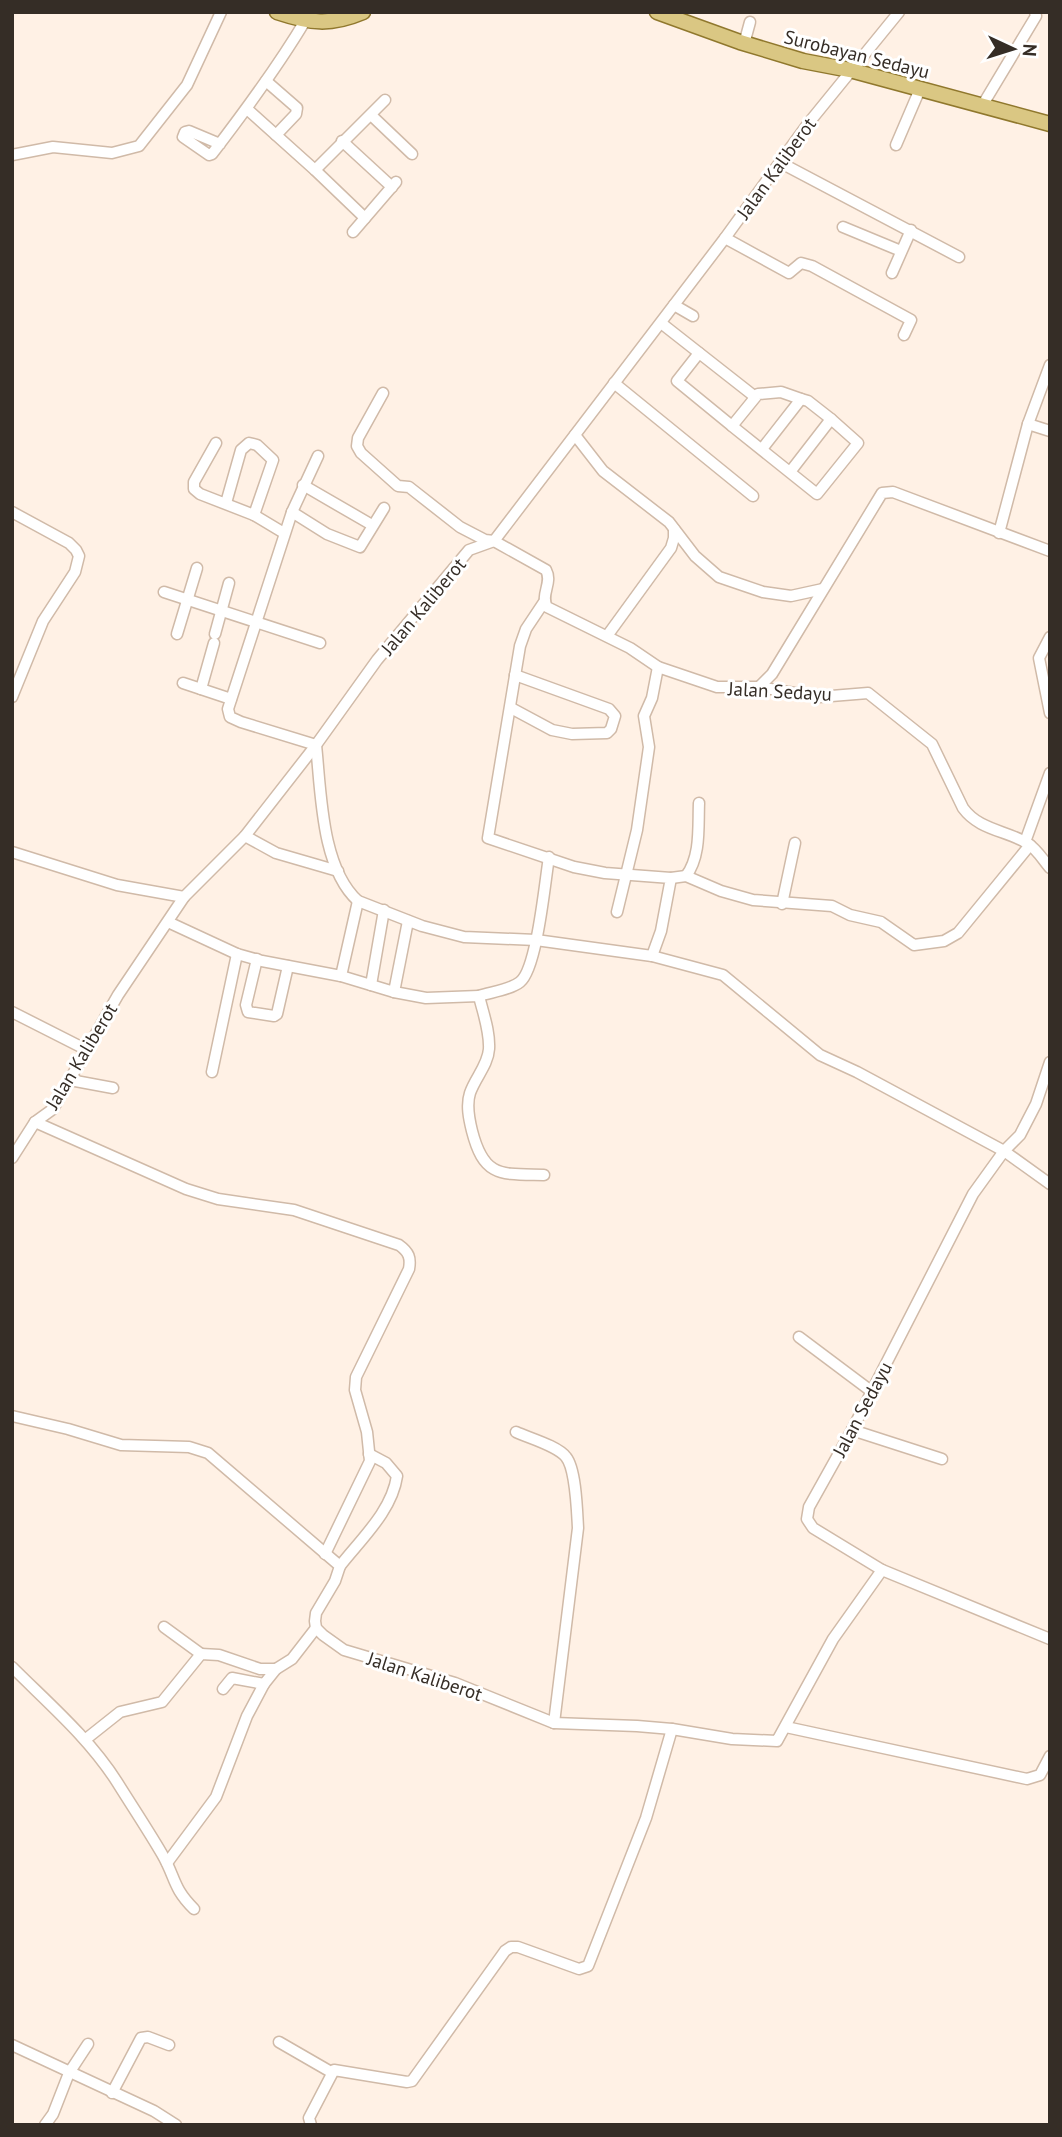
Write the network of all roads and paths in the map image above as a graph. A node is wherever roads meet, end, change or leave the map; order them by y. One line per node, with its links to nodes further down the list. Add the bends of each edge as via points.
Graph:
1 (221, 12): 23 (street, via 187,85 139,146 112,153 53,147)
2 (277, 12): 7 (main road)
3 (363, 12): 7 (main road, via 326,23)
4 (657, 12): 9 (main road, Surobayan Sedayu)
5 (899, 12): 10 (street, Jalan Kaliberot)
6 (1035, 12): 14 (street)
7 (305, 21): 11 (street)
8 (750, 22): 9 (street)
9 (744, 44): 10 (main road, Surobayan Sedayu)
10 (850, 70): 12 (main road, Surobayan Sedayu); 24 (street, Jalan Kaliberot)
11 (266, 81): 15 (street); 18 (street, via 297,108)
12 (920, 89): 14 (main road, Surobayan Sedayu); 21 (street)
13 (385, 100): 16 (street)
14 (982, 106): 17 (main road, Surobayan Sedayu)
15 (247, 109): 18 (street); 20 (street)
16 (370, 115): 19 (street); 22 (street)
17 (1050, 124)
18 (276, 135): 25 (street)
19 (342, 141): 25 (street); 26 (street, via 394,184)
20 (220, 144)
21 (896, 145)
22 (412, 154)
23 (12, 155)
24 (781, 163): 28 (street); 30 (street, Jalan Kaliberot)
25 (315, 170): 26 (street)
26 (365, 218): 29 (street)
27 (843, 227): 31 (street)
28 (911, 230): 31 (street); 32 (street)
29 (353, 232)
30 (725, 238): 34 (street, Jalan Kaliberot); 37 (street, via 789,274 803,262 823,272 911,320)
31 (901, 251): 33 (street)
32 (959, 257)
33 (892, 273)
34 (674, 306): 35 (street); 36 (street, Jalan Kaliberot)
35 (693, 316)
36 (661, 323): 38 (street); 40 (street, Jalan Kaliberot)
37 (904, 335)
38 (699, 352): 42 (street); 46 (street, via 677,381)
39 (1050, 365): 45 (street)
40 (614, 383): 48 (street, Jalan Kaliberot); 54 (street)
41 (383, 393): 64 (street, via 358,438 361,453 398,486 409,487 460,527)
42 (754, 396): 43 (street, via 778,391); 46 (street)
43 (801, 400): 44 (street); 50 (street)
44 (831, 419): 52 (street); 52 (street, via 858,443 817,494)
45 (1028, 424): 47 (street); 63 (street)
46 (732, 426): 50 (street)
47 (1050, 431)
48 (575, 435): 61 (street, via 603,471); 64 (street, Jalan Kaliberot)
49 (216, 443): 55 (street, via 193,486 200,494)
50 (762, 449): 52 (street)
51 (318, 456): 53 (street)
52 (790, 472)
53 (303, 485): 58 (street); 60 (street)
54 (753, 496)
55 (226, 503): 59 (street); 59 (street, via 241,450 249,443 257,445 273,460)
56 (384, 508): 60 (street)
57 (12, 512): 83 (street, via 69,543 79,556 75,572 43,621)
58 (292, 512): 60 (street, via 327,534 360,547); 62 (street)
59 (254, 515): 62 (street)
60 (372, 525)
61 (674, 529): 68 (street, via 719,577 762,592 791,596); 75 (street, via 671,548)
62 (284, 533): 73 (street)
63 (999, 533): 65 (street); 68 (street, via 887,491)
64 (494, 541): 71 (street, via 545,570 549,579); 87 (street, Jalan Kaliberot, via 469,550 377,660)
65 (1050, 551)
66 (197, 568): 70 (street)
67 (229, 583): 72 (street)
68 (823, 589): 81 (street, via 772,674)
69 (164, 592): 70 (street)
70 (187, 600): 72 (street); 74 (street)
71 (544, 602): 75 (street, Jalan Sedayu, via 552,611); 79 (street, via 522,637)
72 (222, 611): 73 (street); 82 (street)
73 (256, 623): 77 (street); 84 (street)
74 (177, 634)
75 (607, 636): 78 (street, Jalan Sedayu)
76 (1050, 637): 86 (street, via 1039,658)
77 (320, 643)
78 (658, 667): 81 (street, Jalan Sedayu, via 717,687); 97 (street, via 645,716 649,747 637,830)
79 (515, 676): 85 (street); 85 (street, via 609,709 615,716 607,733 572,734 552,730)
80 (183, 683): 82 (street)
81 (759, 687): 92 (street, Jalan Sedayu, via 819,697 868,693 932,744 969,816)
82 (201, 689): 84 (street)
83 (12, 697)
84 (231, 699): 87 (street, via 228,714 235,719)
85 (511, 708): 94 (street, via 488,838)
86 (1050, 713)
87 (316, 744): 90 (street, Jalan Kaliberot); 96 (street, via 327,835)
88 (1050, 773): 92 (street)
89 (699, 803): 98 (street, via 697,848)
90 (245, 836): 96 (street, via 276,853); 100 (street, Jalan Kaliberot)
91 (795, 843): 102 (street)
92 (1028, 844): 95 (street, Jalan Sedayu); 102 (street, via 964,927 944,940 915,945 881,922 832,906)
93 (12, 852): 100 (street, via 117,885)
94 (549, 857): 97 (street, via 574,867); 107 (street)
95 (1050, 869)
96 (338, 871): 101 (street)
97 (625, 873): 99 (street); 104 (street)
98 (686, 876): 99 (street); 102 (street, via 742,897)
99 (671, 878): 109 (street)
100 (184, 897): 106 (street, Jalan Kaliberot)
101 (358, 901): 103 (street); 112 (street)
102 (782, 904)
103 (384, 910): 105 (street); 113 (street)
104 (617, 912)
105 (408, 921): 107 (street, via 464,937); 114 (street)
106 (168, 922): 108 (street); 117 (street, Jalan Kaliberot)
107 (536, 940): 109 (street); 115 (street, via 522,980)
108 (237, 954): 110 (street); 119 (street)
109 (652, 956): 123 (street, via 723,975 820,1055)
110 (257, 958): 111 (street); 111 (street, via 248,1012 277,1014)
111 (288, 966): 112 (street)
112 (341, 976): 113 (street)
113 (371, 985): 114 (street)
114 (394, 992): 115 (street, via 429,999)
115 (479, 996): 125 (street, via 489,1053 470,1092 468,1117 480,1155 491,1168 506,1174)
116 (12, 1013): 117 (street)
117 (87, 1050): 120 (street, Jalan Kaliberot)
118 (1050, 1062): 123 (street, Jalan Sedayu, via 1020,1135)
119 (212, 1072)
120 (69, 1080): 121 (street); 122 (street, Jalan Kaliberot, via 53,1109)
121 (113, 1088)
122 (35, 1122): 124 (street, Jalan Kaliberot); 132 (street, Jalan Kaliberot, via 186,1189 218,1199 294,1210 399,1245 409,1255 409,1269 356,1377)
123 (1004, 1151): 126 (street); 128 (street, Jalan Sedayu, via 973,1194)
124 (12, 1158)
125 (544, 1175)
126 (1050, 1184)
127 (799, 1337): 128 (street)
128 (871, 1391): 130 (street, Jalan Sedayu)
129 (12, 1416): 134 (street, via 121,1445 199,1448)
130 (852, 1430): 133 (street); 136 (street, Jalan Sedayu, via 809,1507 807,1519 813,1528)
131 (516, 1432): 145 (street, via 566,1456 576,1496 578,1528)
132 (369, 1454): 134 (street, via 364,1477); 135 (street, via 392,1469 397,1476 395,1489)
133 (942, 1459)
134 (325, 1554): 135 (street)
135 (340, 1566): 138 (street, via 316,1612)
136 (882, 1570): 139 (street, Jalan Sedayu); 146 (street, via 832,1639)
137 (164, 1627): 140 (street)
138 (316, 1628): 142 (street, via 292,1659); 145 (street, Jalan Kaliberot, via 344,1650 455,1683)
139 (1050, 1639)
140 (201, 1654): 142 (street); 148 (street, via 162,1702 125,1710)
141 (12, 1667): 148 (street)
142 (276, 1669): 143 (street)
143 (264, 1684): 144 (street, via 232,1678); 150 (street, via 216,1797)
144 (223, 1689)
145 (554, 1723): 147 (street, Jalan Kaliberot)
146 (786, 1727): 147 (street, Jalan Kaliberot, via 777,1741 764,1742); 149 (street, via 1027,1779 1040,1775)
147 (672, 1729): 156 (street, via 646,1818 588,1966 579,1969 511,1947 412,2081)
148 (86, 1739): 150 (street)
149 (1050, 1756)
150 (167, 1863): 151 (street, via 174,1886)
151 (194, 1909)
152 (279, 2042): 156 (street)
153 (88, 2044): 157 (street)
154 (12, 2045): 157 (street)
155 (169, 2045): 158 (street, via 141,2038)
156 (331, 2072): 161 (street, via 309,2118)
157 (69, 2073): 158 (street); 159 (street)
158 (112, 2093): 160 (street)
159 (45, 2125)
160 (176, 2125)
161 (311, 2125)

